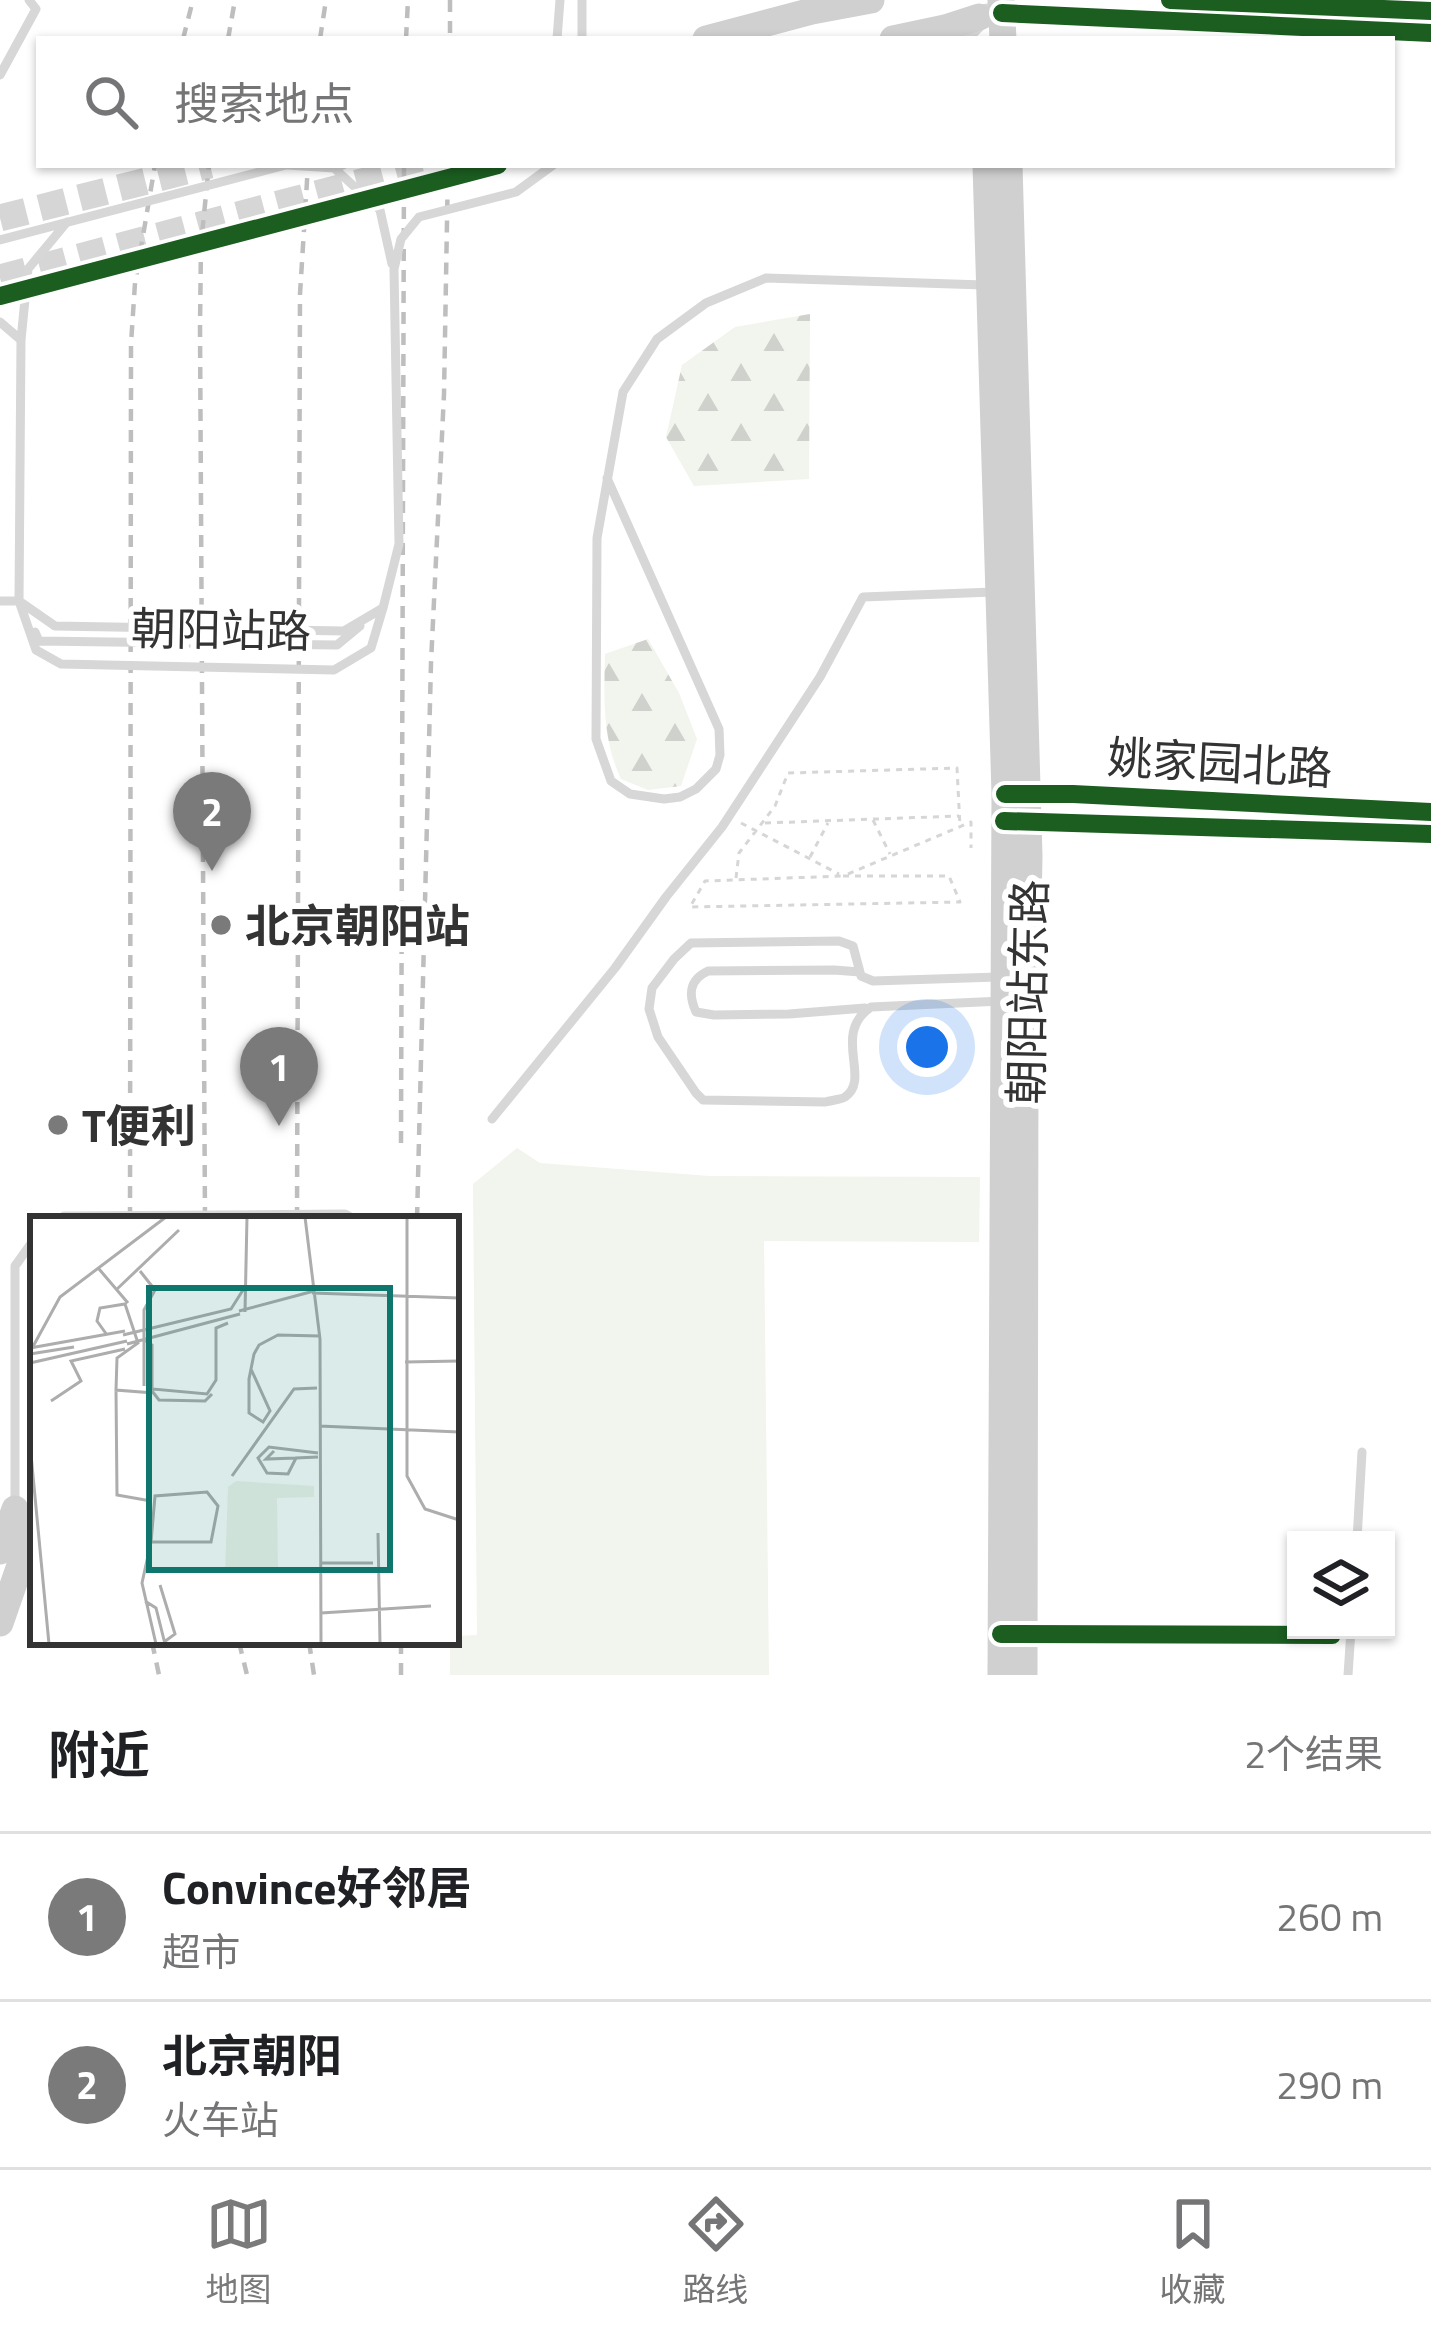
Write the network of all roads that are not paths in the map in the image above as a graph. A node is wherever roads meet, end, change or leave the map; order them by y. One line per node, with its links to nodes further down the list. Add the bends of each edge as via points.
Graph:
1 (29, 0): 14 (lane, via 36,9)
2 (560, 0): 9 (lane, bridge)
3 (582, 0): 10 (lane, bridge)
4 (871, 0): 11 (main road)
5 (1170, 0): 6 (street)
6 (1431, 11)
7 (991, 18): 8 (street); 12 (main road); 13 (street)
8 (1431, 34)
9 (557, 36)
10 (582, 36)
11 (717, 36)
12 (907, 36)
13 (963, 36)
14 (0, 75)
15 (274, 168): 21 (lane, bridge)
16 (341, 168): 23 (lane, bridge, via 380,210)
17 (487, 168): 25 (street)
18 (549, 168): 23 (lane, bridge, via 516,192 419,217 400,238)
19 (986, 168): 24 (main road, 朝阳站东路)
20 (1009, 168): 24 (main road, 朝阳站东路)
21 (67, 222): 22 (lane, bridge); 27 (lane, bridge, via 28,268)
22 (0, 240)
23 (394, 269): 32 (lane, bridge, via 399,544)
24 (1002, 285): 28 (lane, via 766,278 706,303 657,339 623,392); 29 (main road, 朝阳站东路); 33 (main road, 朝阳站东路)
25 (0, 296)
26 (0, 322): 27 (lane, bridge)
27 (21, 340): 30 (lane, bridge)
28 (607, 478): 28 (lane, via 597,538 596,740 610,781 647,798 680,796 716,770 719,729)
29 (998, 592): 33 (main road, 朝阳站东路); 39 (lane, via 863,597 729,817)
30 (19, 601): 31 (lane); 32 (lane, 朝阳站路, bridge, via 56,626 344,631); 32 (lane, bridge, via 39,640 62,641 338,645); 32 (lane, bridge, via 36,650 61,664 311,670 334,670 371,648)
31 (0, 602)
32 (382, 608)
33 (1016, 807): 34 (street, 姚家园北路); 35 (street, 姚家园北路); 37 (main road, 朝阳站东路); 51 (main road, 朝阳站东路)
34 (1431, 812)
35 (1431, 834)
36 (860, 972): 37 (lane, via 873,981); 38 (lane, via 708,971 696,976 691,1001 696,1012 714,1015); 38 (lane, via 853,946 839,940 691,944 652,988 649,1009 658,1037 704,1100 763,1103 844,1098 855,1070 853,1028)
37 (1003, 989): 38 (lane); 51 (main road, 朝阳站东路)
38 (872, 1007)
39 (492, 1119)
40 (64, 1216): 41 (lane, bridge)
41 (349, 1216)
42 (30, 1244): 44 (lane)
43 (0, 1266): 44 (lane)
44 (15, 1266): 46 (lane)
45 (1362, 1452): 47 (lane)
46 (27, 1521): 48 (main road); 49 (main road)
47 (1358, 1531)
48 (0, 1551)
49 (0, 1623)
50 (1287, 1632): 51 (street)
51 (1012, 1634): 53 (main road, 朝阳站东路); 54 (main road, 朝阳站东路)
52 (1342, 1639): 55 (lane)
53 (1001, 1675)
54 (1024, 1675)
55 (1348, 1675)

